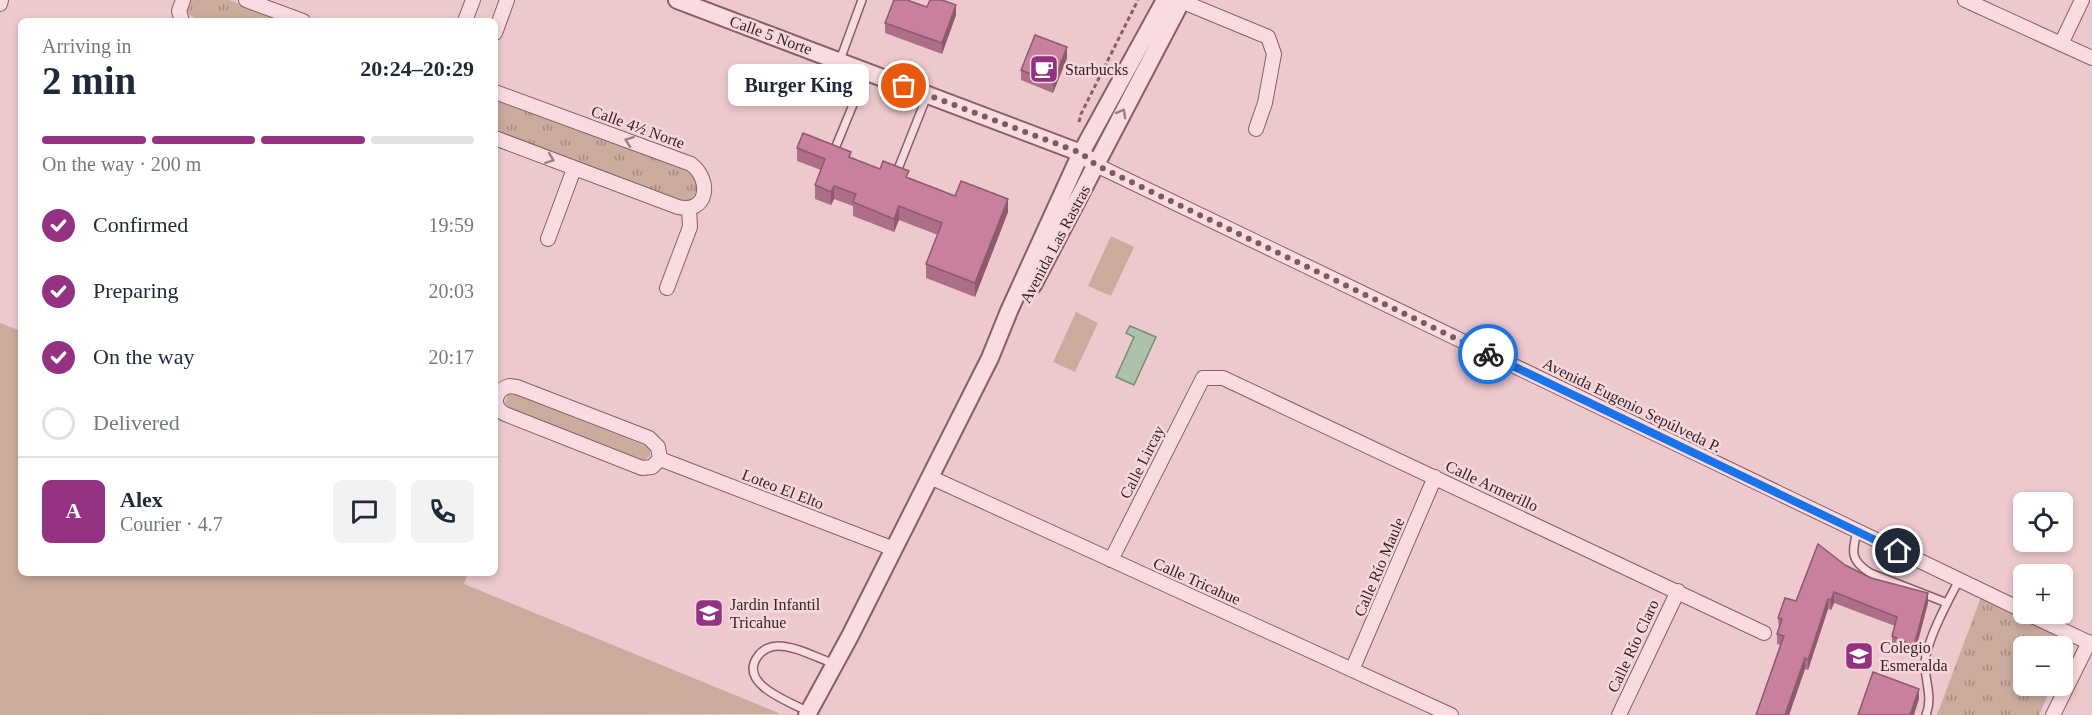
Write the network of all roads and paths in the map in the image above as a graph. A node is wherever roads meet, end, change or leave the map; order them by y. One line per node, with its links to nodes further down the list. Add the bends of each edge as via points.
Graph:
1 (183, 0): 12 (street)
2 (246, 0): 13 (street)
3 (472, 0): 14 (street)
4 (507, 0): 15 (street)
5 (677, 0): 18 (street, Calle 5 Norte)
6 (862, 0): 18 (lane)
7 (1138, 0): 22 (path)
8 (1965, 0): 11 (street)
9 (2082, 0): 16 (street)
10 (1170, 1): 23 (street, via 1268,37 1274,54); 26 (street, Avenida Las Rastras); 27 (street, Avenida Las Rastras, one-way to 10)
11 (1983, 4): 16 (street)
12 (180, 18)
13 (295, 18)
14 (466, 18)
15 (498, 25)
16 (2061, 44): 17 (street)
17 (2092, 58)
18 (840, 60): 19 (street, Calle 5 Norte)
19 (867, 71): 21 (street, Calle 5 Norte); 25 (lane)
20 (498, 93): 30 (street, Calle 4½ Norte, one-way to 20, via 700,201 705,189 702,175 691,164)
21 (927, 95): 26 (street, Calle 5 Norte); 29 (lane)
22 (1079, 125)
23 (1256, 129)
24 (498, 139): 28 (street, one-way to 28)
25 (834, 151)
26 (1081, 153): 27 (street, Calle 5 Norte); 33 (street, Avenida Las Rastras)
27 (1096, 165): 33 (street, Avenida Las Rastras); 40 (street, Avenida Eugenio Sepúlveda P.)
28 (574, 169): 30 (street); 31 (street)
29 (896, 174)
30 (689, 208): 32 (street, via 690,227)
31 (548, 239)
32 (667, 288)
33 (990, 358): 38 (street, Avenida Las Rastras)
34 (1203, 378): 39 (street, Calle Armerillo, via 1223,378); 42 (street, Calle Lircay)
35 (498, 393): 37 (street, via 509,386 528,391 649,438 658,447)
36 (498, 407): 37 (street, via 505,414 642,468 652,467)
37 (660, 459): 41 (street, Loteo El Elto)
38 (930, 477): 41 (street, Avenida Las Rastras); 42 (street, Calle Tricahue)
39 (1435, 477): 44 (street, Calle Armerillo); 51 (street, Calle Río Maule)
40 (1857, 531): 43 (street, Avenida Eugenio Sepúlveda P.); 45 (lane, via 1853,554 1861,568)
41 (894, 549): 50 (street, Avenida Las Rastras)
42 (1111, 560): 51 (street, Calle Tricahue)
43 (1959, 580): 45 (lane); 46 (street, Avenida Eugenio Sepúlveda P.)
44 (1678, 591): 48 (street, Calle Armerillo); 54 (street, Calle Río Claro)
45 (1947, 603): 55 (lane, via 1927,652 1930,705)
46 (2013, 606)
47 (2049, 624): 49 (street)
48 (1764, 633)
49 (2090, 643): 56 (street)
50 (835, 664): 52 (street, Avenida Las Rastras); 52 (lane, via 776,645 764,649 757,657 754,677 763,688)
51 (1352, 670): 53 (street, Calle Tricahue)
52 (808, 713)
53 (1452, 715)
54 (1619, 715)
55 (1926, 715)
56 (2053, 715)

